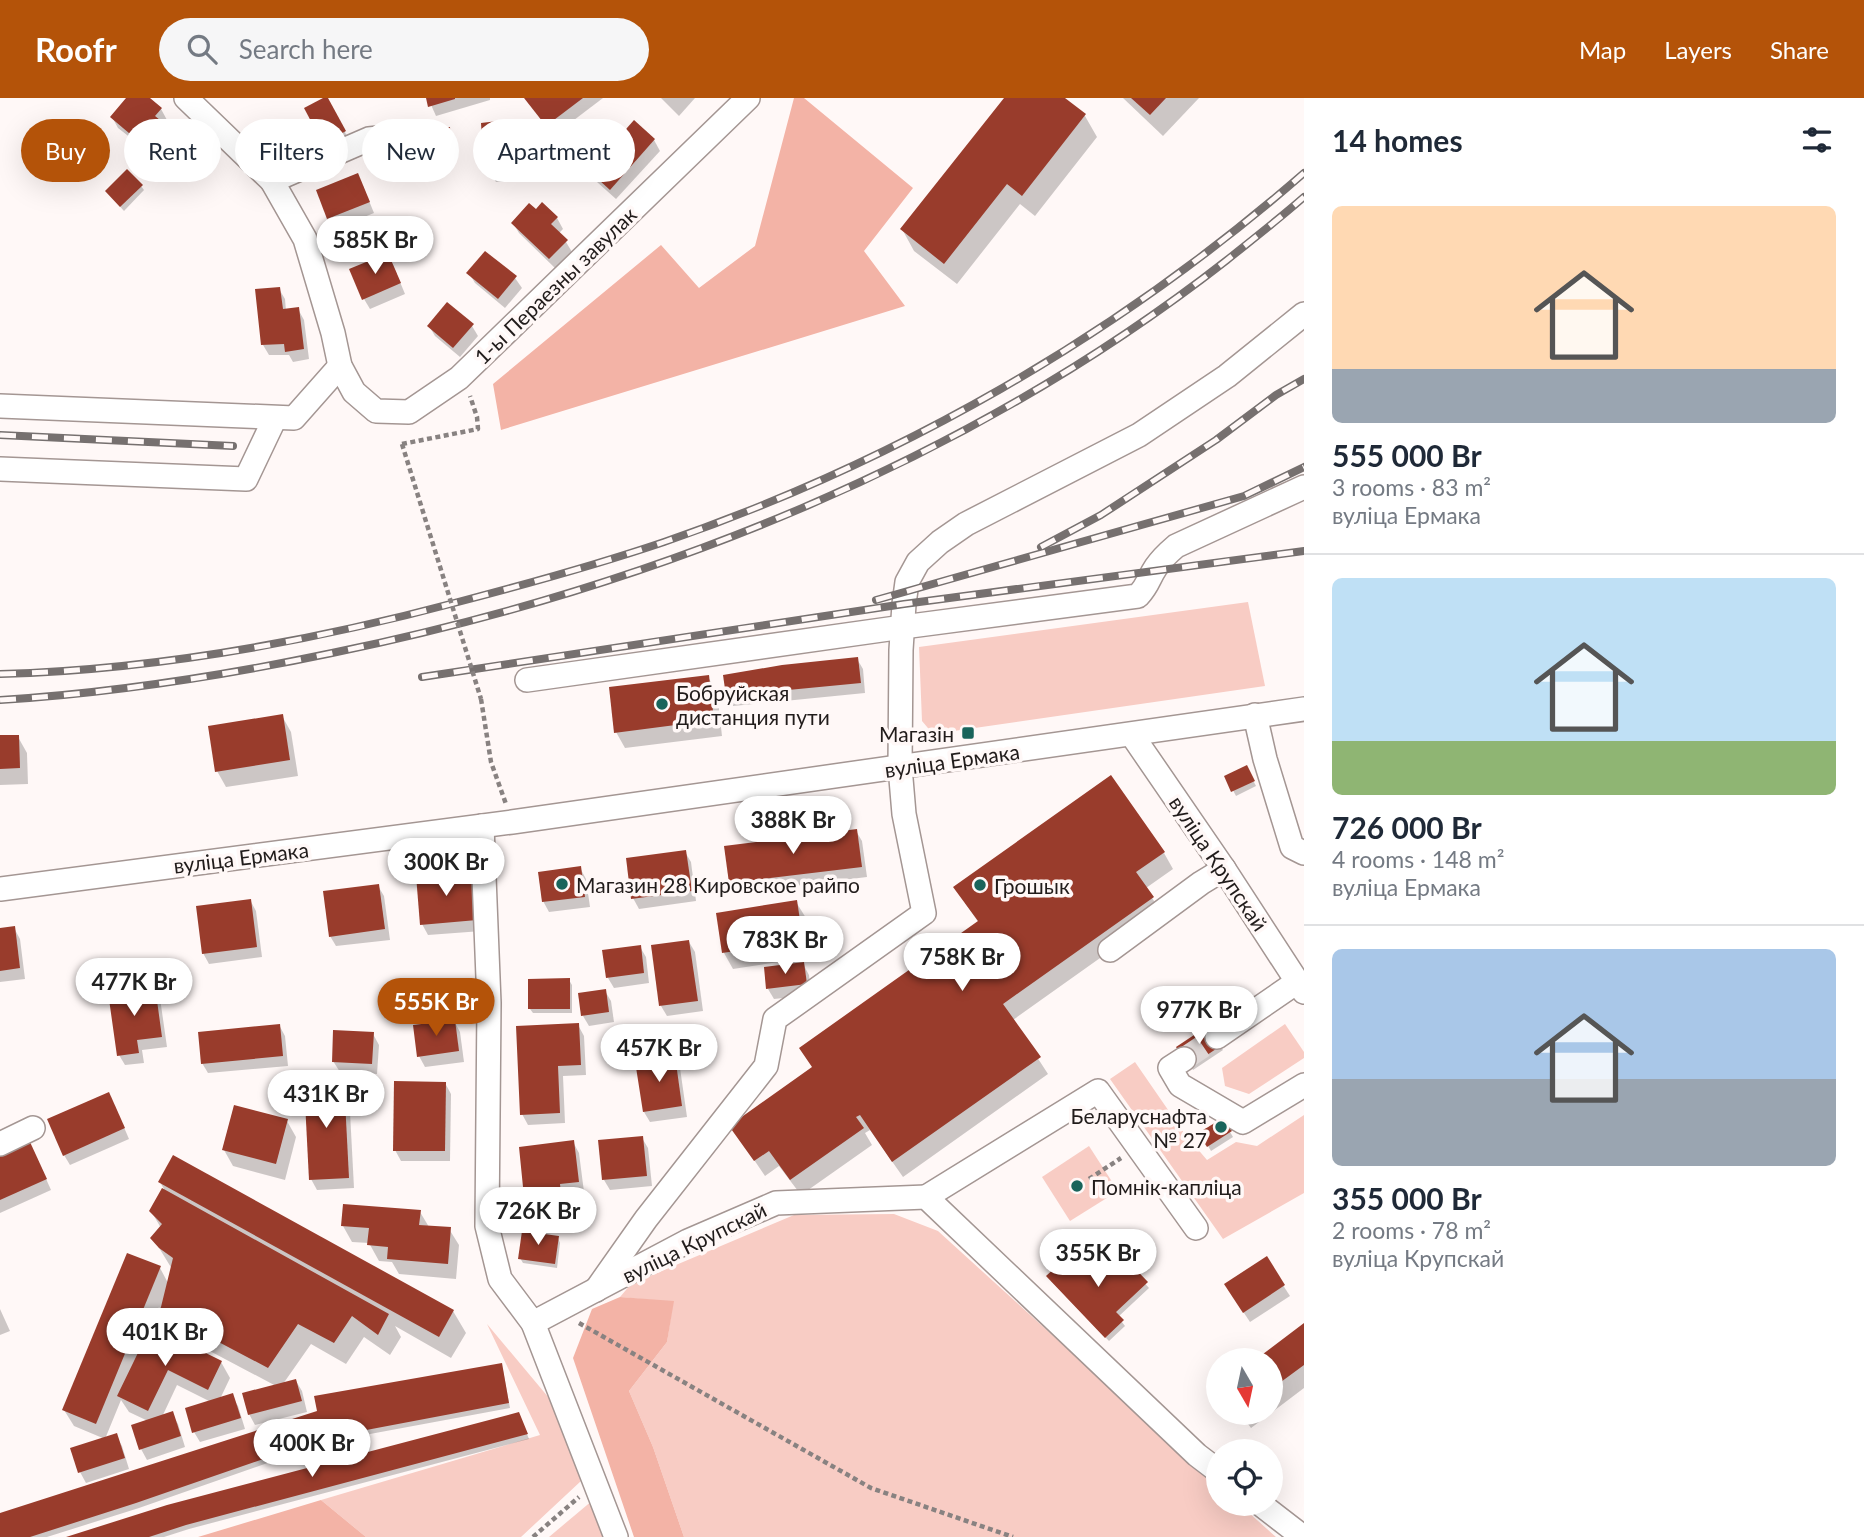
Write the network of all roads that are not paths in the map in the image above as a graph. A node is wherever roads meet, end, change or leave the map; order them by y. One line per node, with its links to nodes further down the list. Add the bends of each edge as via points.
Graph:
1 (186, 98): 3 (street)
2 (748, 98): 6 (street, 1-ы Пераезны завулак, via 459,378 409,412 376,411 355,393)
3 (235, 145)
4 (273, 182): 6 (street, via 305,239)
5 (1304, 314): 11 (street, via 1227,376 1139,435 966,524 940,542 918,562 907,582)
6 (340, 366): 8 (street, via 293,418)
7 (0, 406): 8 (street)
8 (275, 418): 9 (street, via 246,479)
9 (0, 469)
10 (1304, 487): 11 (street, via 1176,546 1162,558 1138,596)
11 (903, 626): 12 (street); 16 (street)
12 (527, 680)
13 (1304, 709): 14 (street, вуліца Ермака)
14 (1255, 715): 15 (street, вуліца Ермака); 18 (street, via 1292,847)
15 (1132, 735): 16 (street, вуліца Ермака); 19 (street, вуліца Крупскай)
16 (900, 767): 17 (street, вуліца Ермака); 30 (street, via 904,814 924,913 775,1019 765,1066)
17 (482, 826): 20 (street, вуліца Ермака); 31 (street, via 489,1003 487,1226 500,1279)
18 (1304, 853)
19 (1224, 869): 21 (street); 22 (street, вуліца Крупскай)
20 (0, 889)
21 (1110, 950)
22 (1301, 987): 23 (street)
23 (1217, 1037)
24 (1184, 1059): 25 (street, via 1170,1068 1180,1085 1243,1122)
25 (1304, 1085)
26 (33, 1128): 27 (street)
27 (0, 1144)
28 (926, 1197): 29 (street, via 1098,1091); 30 (street, вуліца Крупскай, via 776,1203 688,1241); 32 (street)
29 (1196, 1228)
30 (596, 1290): 31 (street, вуліца Крупскай)
31 (533, 1323): 34 (street)
32 (1206, 1462)
33 (1276, 1516): 35 (street)
34 (616, 1537)
35 (1303, 1537)

